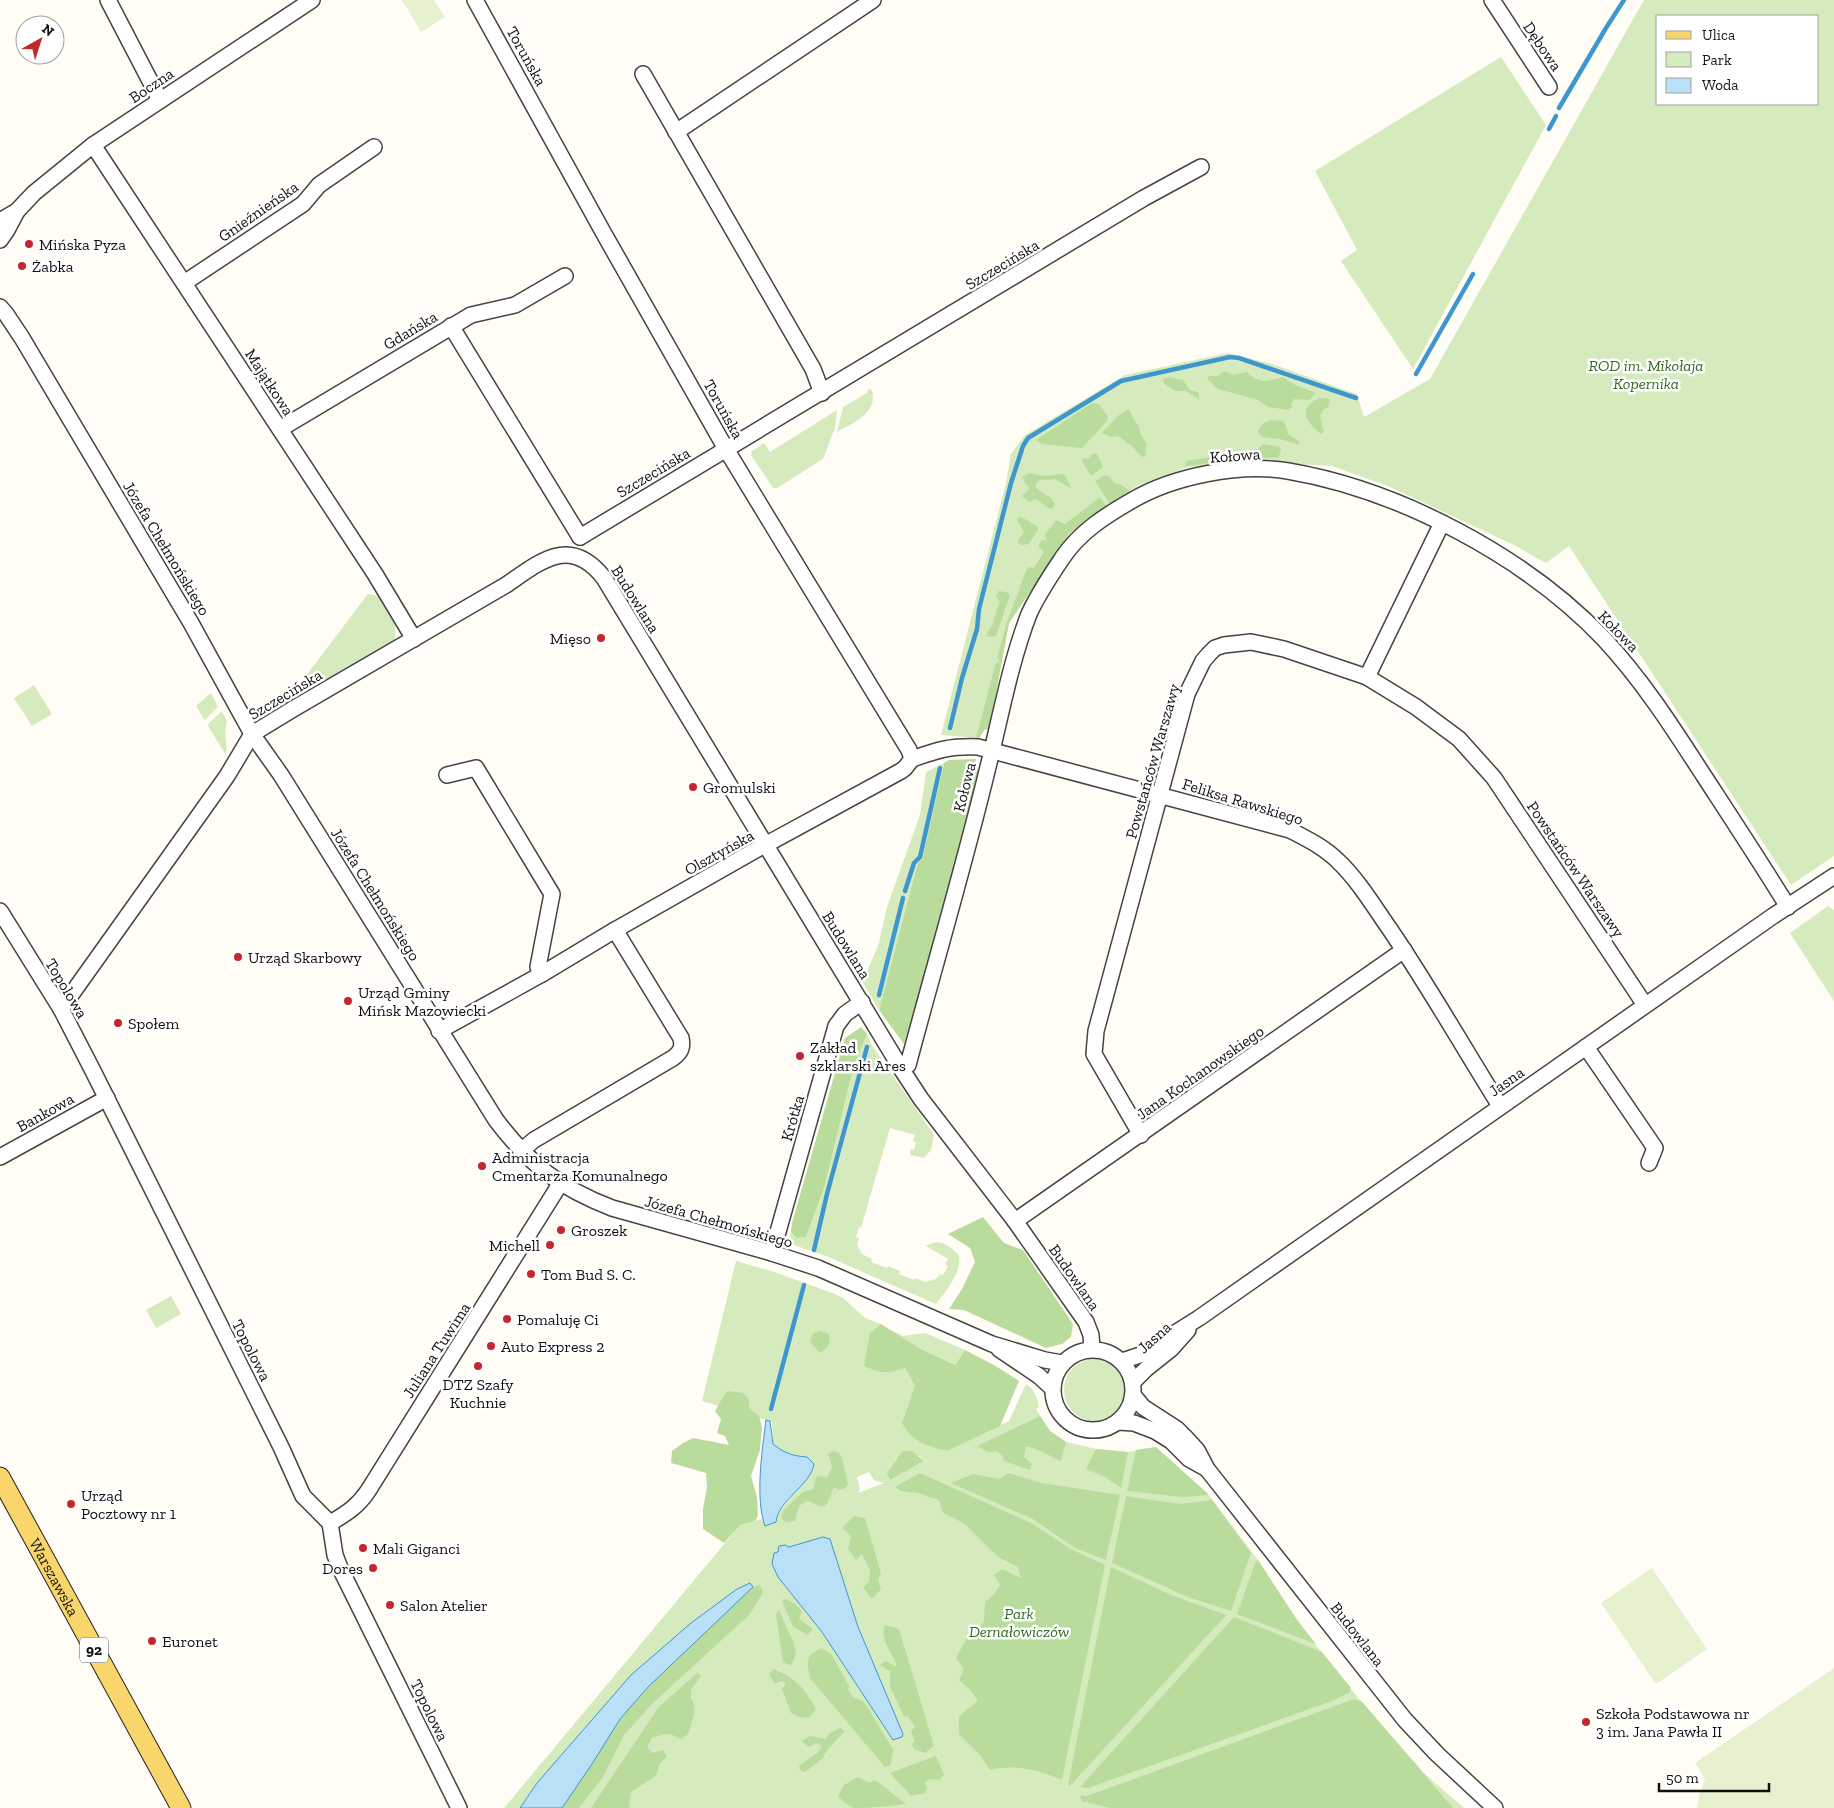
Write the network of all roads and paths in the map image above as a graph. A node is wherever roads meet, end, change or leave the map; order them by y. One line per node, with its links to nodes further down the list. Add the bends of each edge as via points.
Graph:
1 (108, 0): 8 (street)
2 (312, 0): 8 (street, Boczna)
3 (475, 0): 23 (street, Toruńska)
4 (873, 0): 9 (street)
5 (1492, 0): 7 (street, Dębowa)
6 (643, 74): 9 (street)
7 (1549, 87)
8 (160, 100): 10 (street, Boczna)
9 (676, 132): 21 (street, via 813,370)
10 (93, 145): 13 (street, Boczna); 17 (street, Majątkowa)
11 (374, 147): 17 (street, Gnieźnieńska, via 319,185 303,204)
12 (1201, 167): 21 (street, Szczecińska, via 1144,198)
13 (17, 211): 14 (street, Boczna); 15 (street, Boczna)
14 (0, 221)
15 (0, 240)
16 (565, 276): 20 (street, Gdańska, via 515,305 471,315)
17 (184, 283): 22 (street, Majątkowa)
18 (0, 297): 19 (street, Józefa Chełmońskiego)
19 (3, 311): 29 (street, Józefa Chełmońskiego, via 191,623)
20 (451, 326): 22 (street, Gdańska); 25 (street)
21 (822, 393): 23 (street, Szczecińska)
22 (280, 429): 27 (street, Majątkowa)
23 (726, 449): 25 (street, Szczecińska); 31 (street, Toruńska)
24 (1442, 523): 28 (street); 30 (street, Kołowa, via 1359,489 1285,470 1248,469 1213,473 1180,479 1147,492 1084,532 1047,582 1030,612); 36 (street, Kołowa, via 1485,545 1549,590 1626,663 1649,692)
25 (580, 537): 26 (street)
26 (576, 556): 27 (street, Szczecińska, via 556,555 543,561); 34 (street, Budowlana, via 590,563 604,578)
27 (414, 639): 29 (street, Szczecińska)
28 (1367, 677): 33 (street, Powstańców Warszawy, via 1284,649 1251,642 1216,648 1203,661 1187,694); 42 (street, Powstańców Warszawy, via 1438,722 1479,760)
29 (252, 734): 43 (street, Szczecińska, via 236,764); 44 (street, Józefa Chełmońskiego)
30 (991, 751): 31 (street, via 955,747); 33 (street, Feliksa Rawskiego); 46 (street, Kołowa, via 908,1064)
31 (912, 759): 34 (street, Olsztyńska, via 901,771)
32 (447, 774): 40 (street, via 476,768 552,894 538,967)
33 (1160, 795): 39 (street, Feliksa Rawskiego, via 1290,830 1326,850 1358,883); 49 (street, Powstańców Warszawy, via 1096,1031 1094,1054)
34 (766, 846): 38 (street, Olsztyńska); 41 (street, Budowlana)
35 (1834, 876): 36 (street, Jasna)
36 (1788, 907): 42 (street, Jasna)
37 (0, 911): 43 (street, Topolowa)
38 (615, 930): 40 (street, Olsztyńska); 50 (street, via 681,1038 681,1050)
39 (1404, 950): 48 (street, Feliksa Rawskiego); 49 (street, Jana Kochanowskiego)
40 (542, 974): 44 (street, Olsztyńska)
41 (862, 1002): 46 (street, Budowlana); 55 (street, Krótka, via 845,1014 836,1026)
42 (1646, 1005): 45 (street, Jasna)
43 (61, 1009): 47 (street, Topolowa)
44 (440, 1031): 50 (street, Józefa Chełmońskiego, via 496,1120)
45 (1586, 1047): 48 (street, Jasna); 52 (street, via 1655,1148)
46 (902, 1070): 54 (street, Budowlana)
47 (107, 1098): 51 (street, Bankowa); 66 (street, Topolowa, via 303,1496)
48 (1500, 1106): 56 (street, Jasna)
49 (1141, 1135): 54 (street, Jana Kochanowskiego)
50 (521, 1151): 53 (street, Józefa Chełmońskiego)
51 (0, 1157)
52 (1649, 1163)
53 (560, 1184): 55 (street, Józefa Chełmońskiego, via 612,1208); 66 (street, Juliana Tuwima, via 364,1496 348,1513)
54 (1015, 1221): 58 (street, Budowlana, via 1086,1322)
55 (772, 1253): 57 (street, Józefa Chełmońskiego, via 818,1268)
56 (1199, 1318): 59 (street, Jasna, via 1140,1355); 62 (street, Jasna, via 1146,1369)
57 (992, 1344): 60 (street, Józefa Chełmońskiego); 61 (street, Józefa Chełmońskiego)
58 (1092, 1349): 59 (street, via 1106,1351); 60 (street, via 1070,1356)
59 (1122, 1361): 62 (street)
60 (1062, 1363): 61 (street, via 1054,1375)
61 (1052, 1388): 63 (street, via 1054,1401 1069,1422 1094,1430)
62 (1133, 1389): 63 (street, via 1126,1414); 64 (street, Budowlana, via 1149,1411 1186,1438)
63 (1118, 1422): 64 (street, Budowlana, via 1134,1423 1155,1431 1189,1459)
64 (1207, 1469): 69 (street, Budowlana, via 1398,1712)
65 (0, 1477): 67 (main road, Warszawska / 92)
66 (330, 1523): 68 (street, Topolowa, via 340,1568)
67 (181, 1808)
68 (459, 1808)
69 (1494, 1808)

